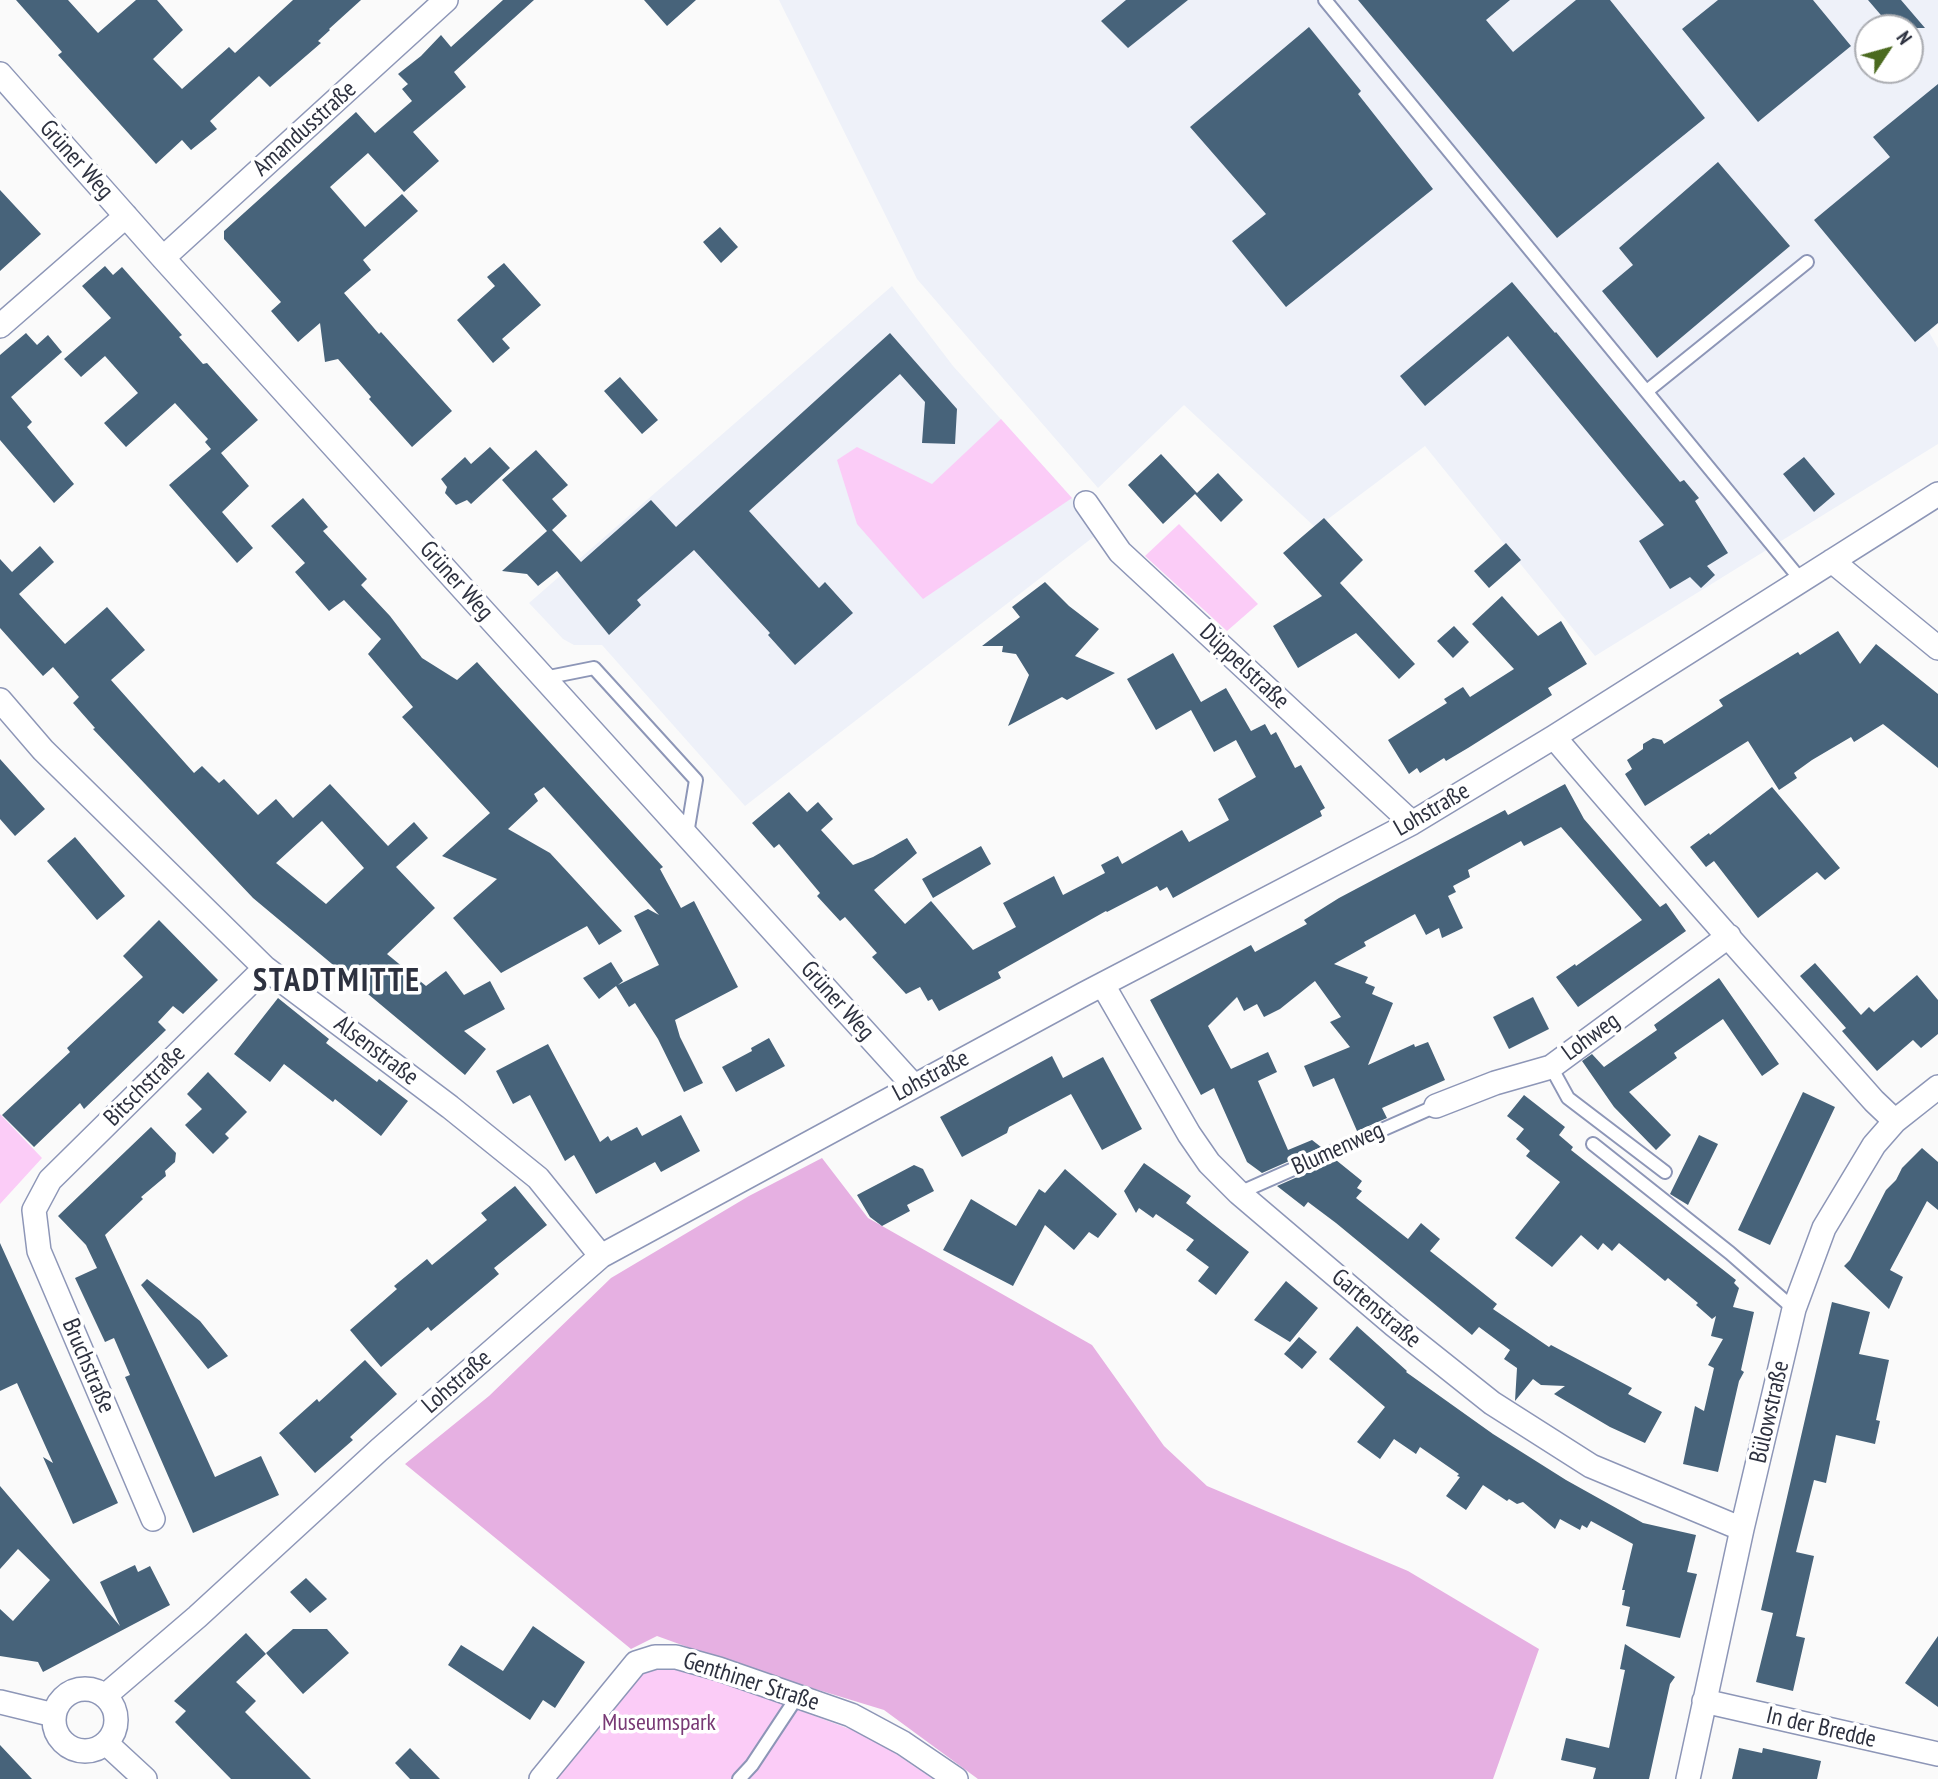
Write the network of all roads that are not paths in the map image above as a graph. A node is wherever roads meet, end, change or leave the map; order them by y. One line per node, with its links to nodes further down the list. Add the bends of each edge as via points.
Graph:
1 (1325, 0): 8 (lane)
2 (433, 5): 5 (street, Amandusstraße)
3 (0, 74): 4 (street, Grüner Weg)
4 (126, 216): 5 (street, Grüner Weg); 7 (street)
5 (163, 258): 14 (street, Grüner Weg)
6 (1807, 262): 8 (lane)
7 (0, 326)
8 (1647, 391): 12 (lane)
9 (1938, 495): 11 (street, Lohstraße)
10 (1086, 503): 17 (street, Düppelstraße, via 1120,552)
11 (1832, 561): 12 (street, Lohstraße); 13 (street)
12 (1801, 580): 16 (street, Lohstraße)
13 (1938, 648)
14 (544, 678): 18 (street, Grüner Weg); 18 (lane, via 594,668 696,780)
15 (0, 700): 20 (street, Alsenstraße, via 43,750)
16 (1554, 737): 17 (street, Lohstraße); 19 (street)
17 (1412, 824): 21 (street, Lohstraße)
18 (687, 834): 23 (street, Grüner Weg)
19 (1729, 936): 22 (street, Lohweg); 26 (street)
20 (265, 968): 30 (street, Bitschstraße, via 50,1180); 31 (street, Alsenstraße, via 538,1178)
21 (1103, 985): 23 (street, Lohstraße); 29 (street, Gartenstraße, via 1189,1134)
22 (1551, 1067): 25 (street, Lohweg); 28 (lane, via 1568,1098)
23 (914, 1086): 31 (street, Lohstraße)
24 (1938, 1087): 26 (street, Bülowstraße)
25 (1436, 1106): 29 (lane, Blumenweg)
26 (1895, 1121): 32 (street, Bülowstraße, via 1874,1145 1824,1228)
27 (1592, 1143): 32 (lane)
28 (1665, 1172)
29 (1239, 1193): 34 (street, Gartenstraße, via 1492,1404 1591,1466)
30 (34, 1210): 33 (street, Bruchstraße, via 39,1251)
31 (601, 1256): 35 (street, Lohstraße)
32 (1794, 1309): 34 (street, Bülowstraße)
33 (153, 1519)
34 (1742, 1529): 37 (street, Bülowstraße)
35 (106, 1695): 39 (street, via 80,1688 58,1703); 40 (street, via 117,1719)
36 (797, 1697): 43 (street, Genthiner Straße, via 676,1657 636,1663); 44 (lane); 45 (street, Genthiner Straße, via 851,1716 903,1743)
37 (1703, 1701): 41 (street, In der Bredde); 46 (street, Bülowstraße)
38 (0, 1702): 39 (street)
39 (54, 1716): 40 (street, via 55,1728 70,1747 82,1751)
40 (106, 1743): 42 (street)
41 (1938, 1755)
42 (145, 1779)
43 (541, 1779)
44 (739, 1779)
45 (956, 1779)
46 (1688, 1779)

